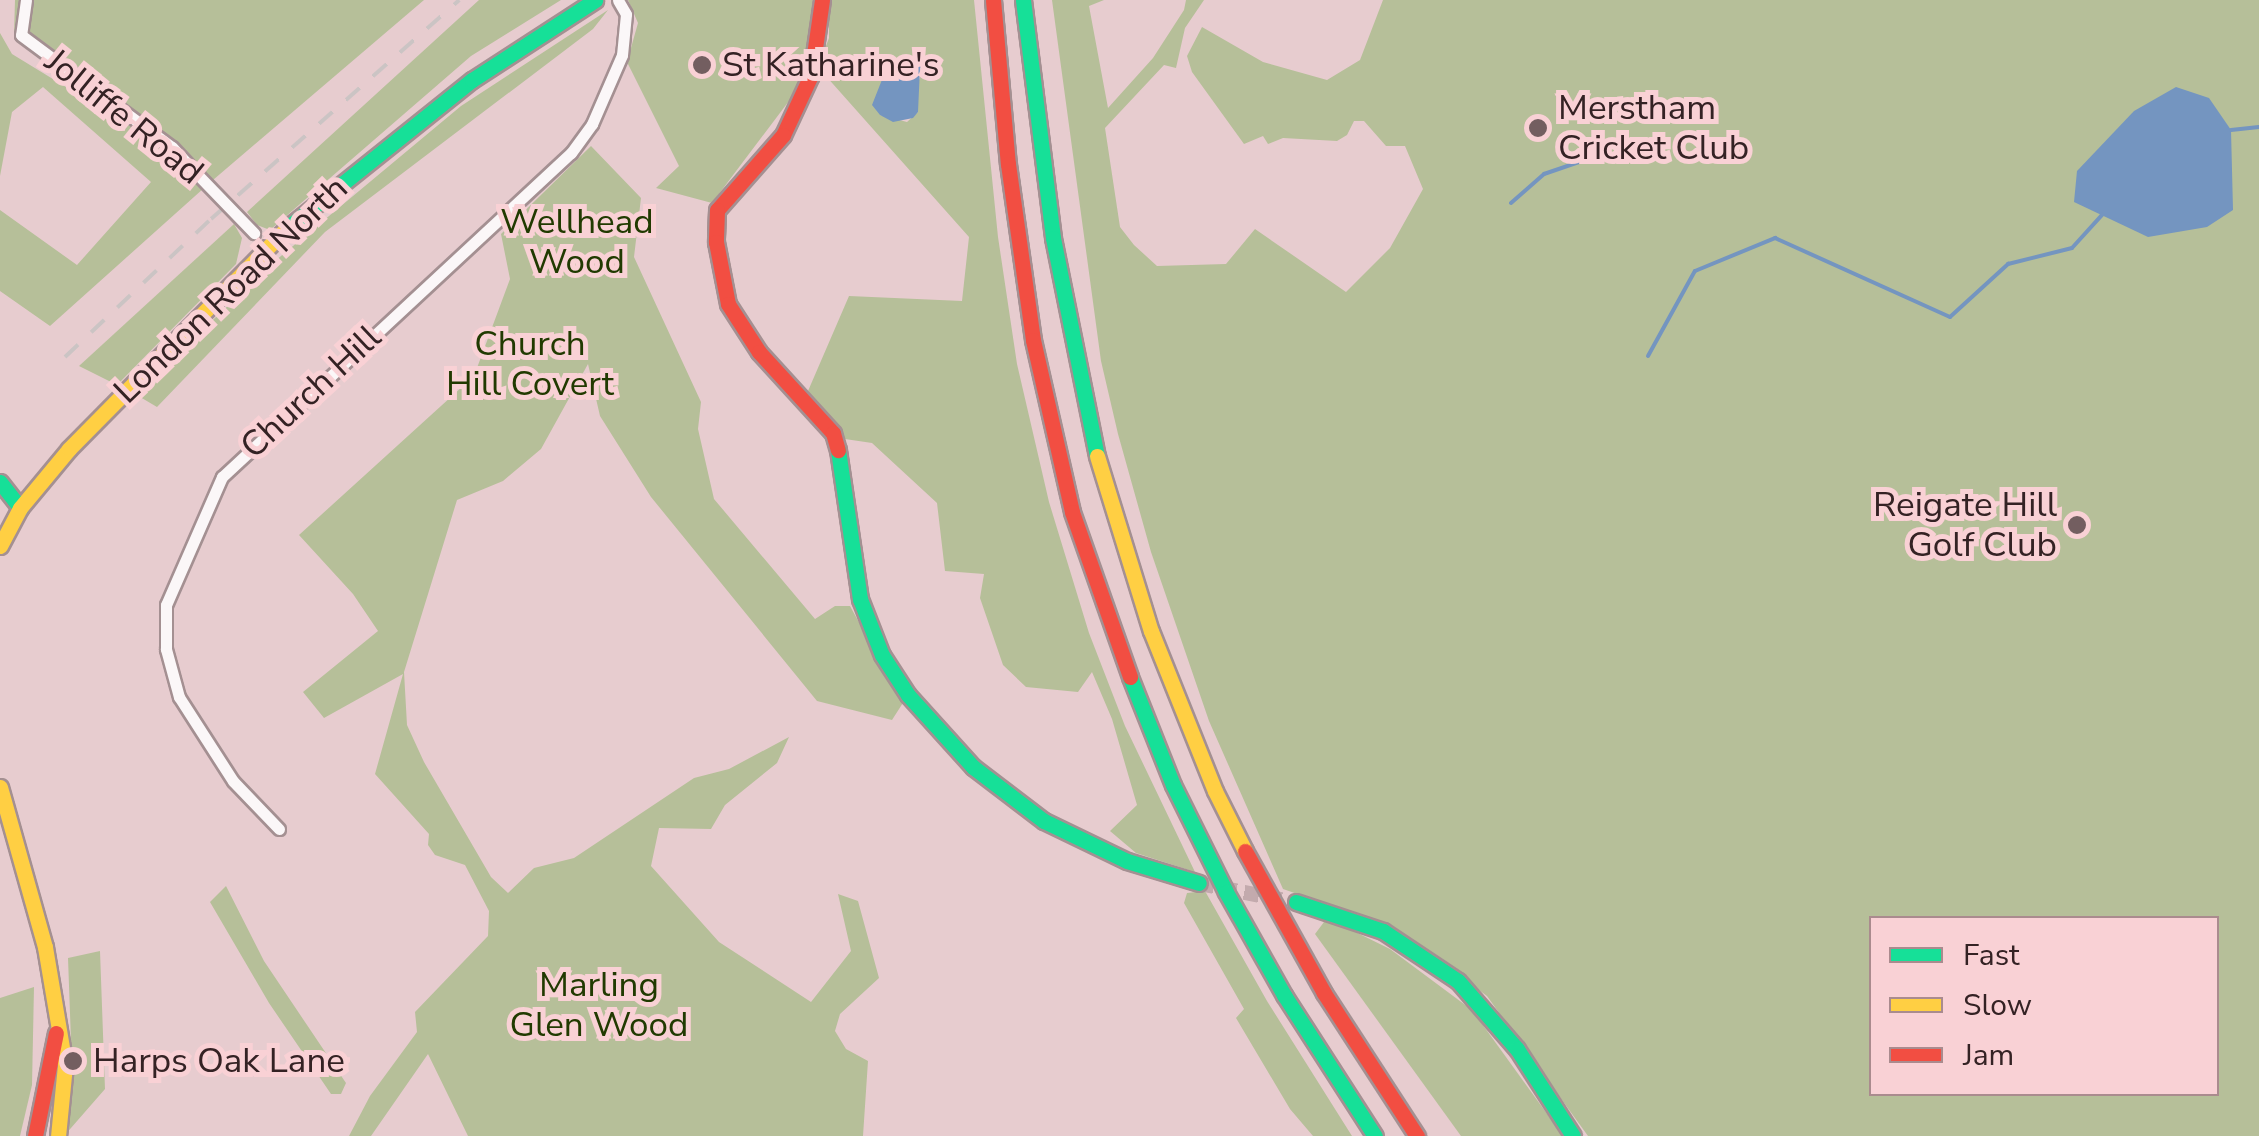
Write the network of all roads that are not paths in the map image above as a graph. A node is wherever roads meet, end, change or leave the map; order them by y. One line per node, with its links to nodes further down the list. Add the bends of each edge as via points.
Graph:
1 (26, 0): 7 (street, Jolliffe Road, bridge, via 21,35 172,148)
2 (595, 0): 7 (main road, London Road North, via 472,80)
3 (618, 0): 12 (street, Church Hill, via 626,14 622,55 592,124 571,152 222,477 186,556 166,605 166,648 179,697 234,781)
4 (822, 0): 13 (main road, via 811,75 782,135 716,210 728,304 759,352 833,432 860,599 882,655 908,695 973,766 1044,822 1098,850)
5 (994, 0): 18 (main road, via 1033,340 1102,605 1198,839 1284,995)
6 (1023, 0): 19 (main road, via 1062,296 1099,465 1132,576 1185,720 1240,842 1324,993)
7 (266, 245): 9 (main road, London Road North)
8 (0, 482): 9 (main road)
9 (20, 508): 10 (main road, London Road North)
10 (0, 546)
11 (0, 787): 15 (main road, via 45,946)
12 (278, 829)
13 (1198, 883)
14 (1296, 902): 20 (main road, via 1384,932 1458,981 1518,1049)
15 (57, 1028): 16 (main road); 17 (main road, via 65,1064)
16 (36, 1136)
17 (58, 1136)
18 (1375, 1136)
19 (1418, 1136)
20 (1573, 1136)

